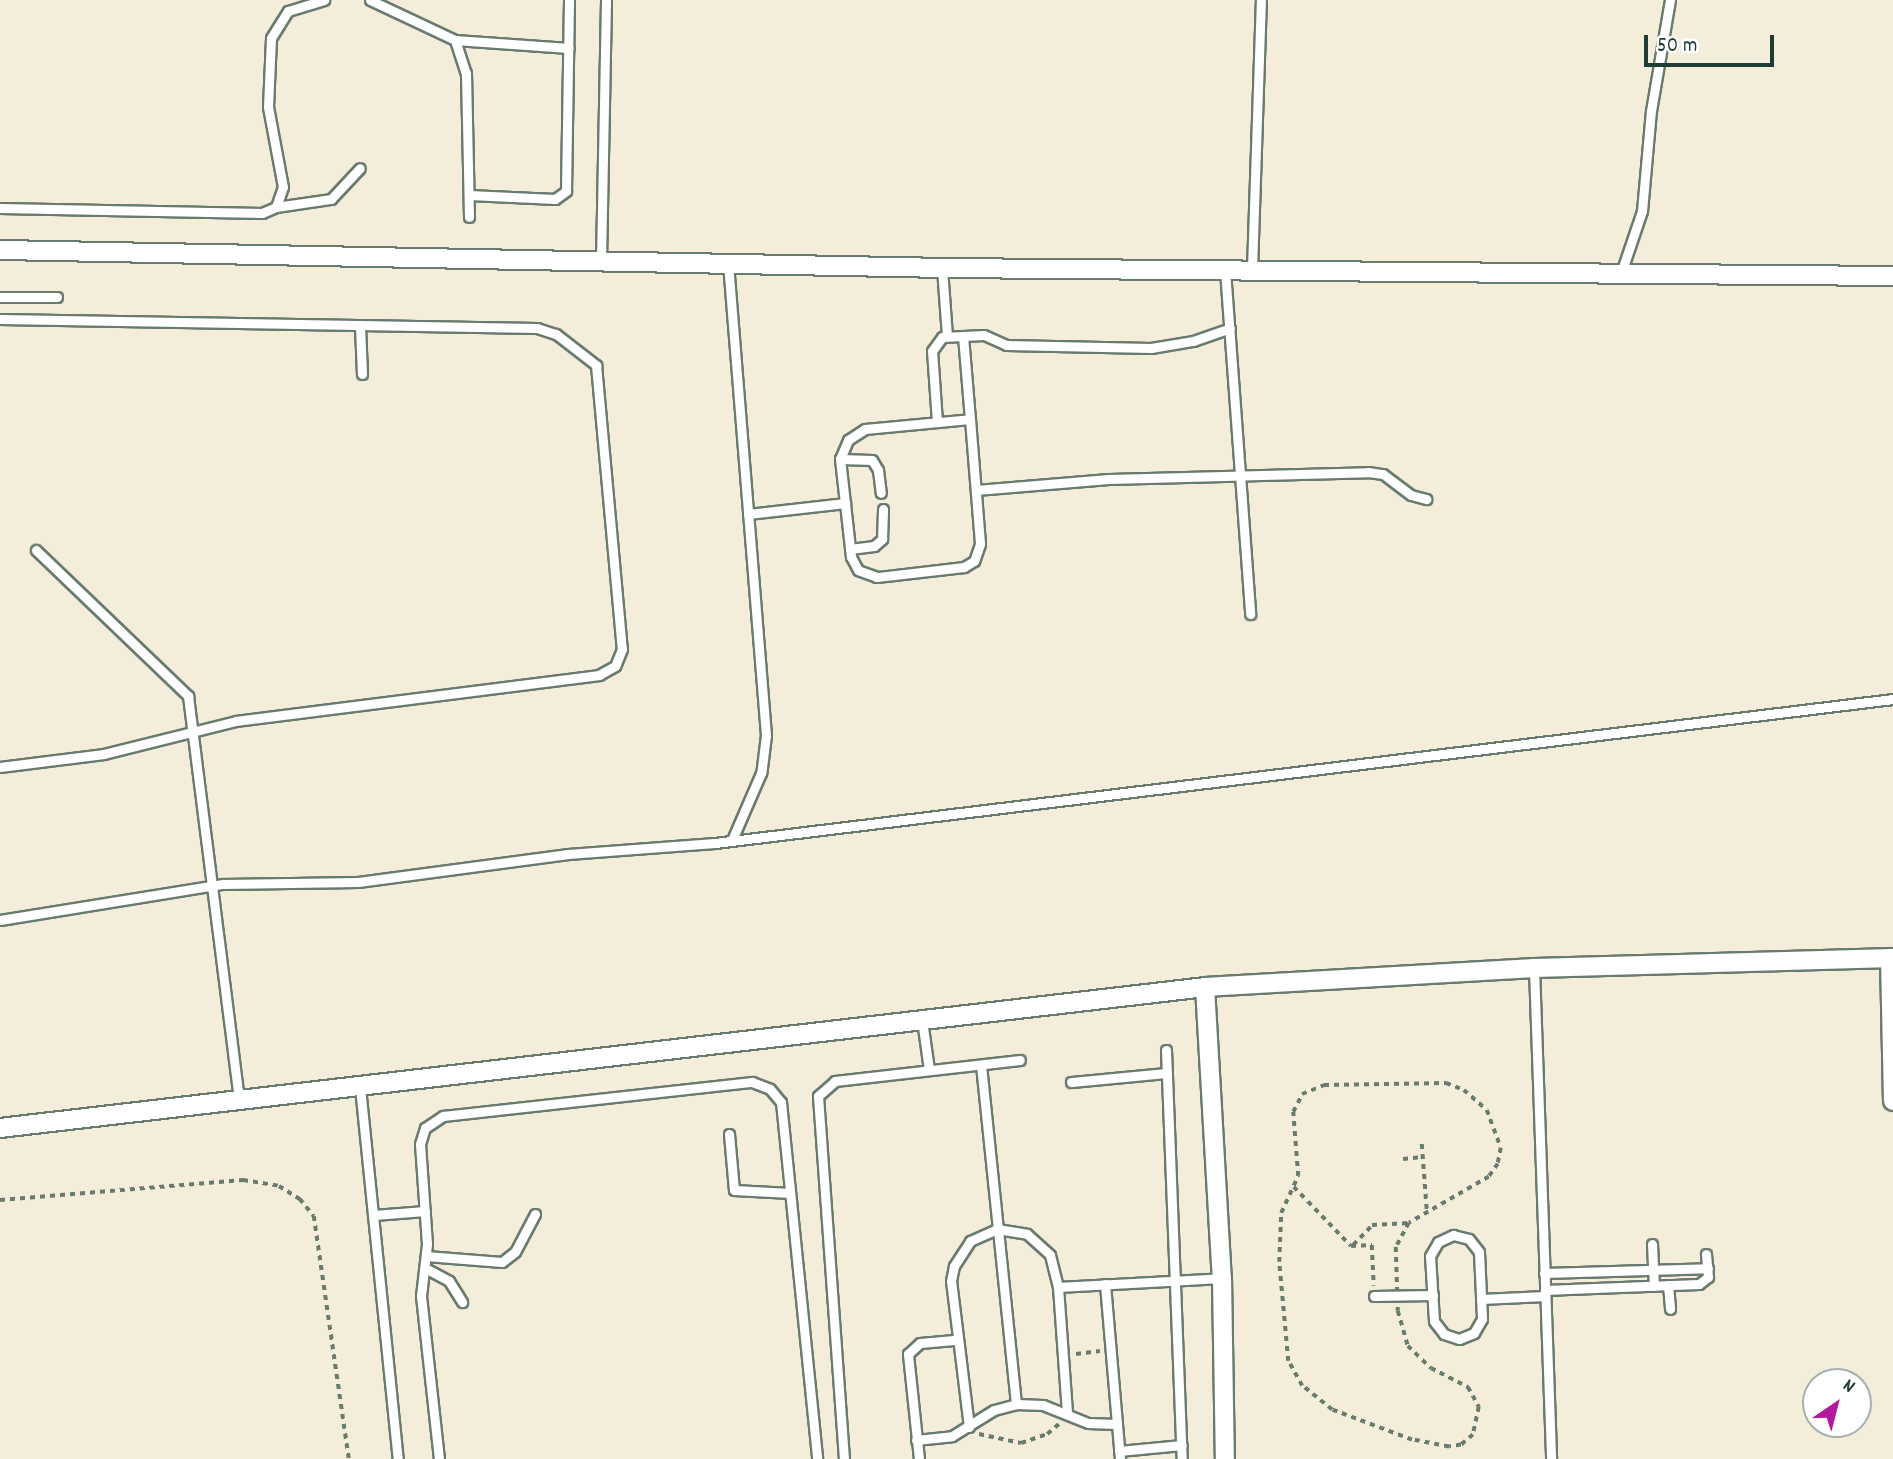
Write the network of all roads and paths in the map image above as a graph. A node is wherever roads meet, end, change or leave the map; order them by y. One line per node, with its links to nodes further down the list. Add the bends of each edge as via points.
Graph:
1 (324, 0): 11 (lane, via 288,11 271,37 268,107 283,187)
2 (370, 0): 7 (lane)
3 (569, 0): 8 (lane)
4 (606, 0): 15 (lane)
5 (1261, 0): 19 (lane)
6 (1670, 0): 20 (lane, via 1651,111 1642,211)
7 (454, 40): 8 (lane); 10 (lane, via 466,73)
8 (569, 48): 10 (lane, via 568,186 564,195 555,199)
9 (360, 168): 11 (lane, via 331,198)
10 (469, 195): 13 (lane)
11 (276, 207): 12 (lane, via 262,213)
12 (0, 208)
13 (470, 217)
14 (0, 250): 15 (street)
15 (601, 261): 16 (street)
16 (728, 263): 17 (street); 39 (lane)
17 (942, 268): 18 (street); 27 (lane)
18 (1225, 269): 19 (street); 26 (lane)
19 (1252, 269): 20 (street)
20 (1620, 273): 21 (street)
21 (1893, 276)
22 (0, 297): 23 (lane)
23 (57, 298)
24 (0, 318): 25 (lane)
25 (360, 326): 29 (lane); 44 (lane, via 537,328 556,334 593,361 621,656 610,671 599,675 236,720)
26 (1230, 328): 28 (lane, via 1194,341 1151,348 1006,345 984,335); 33 (lane)
27 (947, 336): 28 (lane); 31 (lane, via 938,339 932,351)
28 (963, 336): 30 (lane)
29 (362, 374)
30 (970, 419): 31 (lane); 34 (lane)
31 (937, 422): 32 (lane, via 859,432 844,445)
32 (840, 459): 35 (lane, via 872,460); 37 (lane)
33 (1242, 474): 34 (lane); 36 (lane, via 1376,472); 42 (lane)
34 (976, 491): 40 (lane, via 980,550 964,568 870,576 853,564)
35 (881, 493)
36 (1426, 499)
37 (845, 503): 39 (lane); 40 (lane)
38 (883, 509): 40 (lane, via 882,539 874,546)
39 (748, 514): 46 (lane, via 766,735 755,789)
40 (850, 549)
41 (36, 550): 44 (lane, via 181,685 190,702)
42 (1250, 614)
43 (1893, 699): 46 (lane)
44 (192, 731): 45 (lane, via 103,754); 47 (lane)
45 (0, 767)
46 (732, 840): 47 (lane, via 568,854 358,882)
47 (212, 886): 48 (lane); 60 (lane)
48 (0, 920)
49 (1891, 958): 50 (street); 61 (street)
50 (1534, 968): 51 (street); 83 (lane)
51 (1205, 986): 52 (street); 84 (street)
52 (921, 1018): 56 (lane); 59 (street)
53 (1166, 1050): 57 (lane)
54 (1020, 1060): 55 (lane)
55 (981, 1065): 56 (lane); 75 (lane)
56 (929, 1070): 113 (lane, via 835,1081 822,1089 816,1103)
57 (1167, 1073): 58 (lane); 85 (lane)
58 (1072, 1082)
59 (360, 1087): 60 (street); 73 (lane)
60 (239, 1100): 62 (street)
61 (1893, 1101)
62 (0, 1128)
63 (729, 1134): 68 (lane, via 734,1190)
64 (1422, 1144): 65 (path)
65 (1422, 1157): 66 (path); 71 (path)
66 (1404, 1158)
67 (1294, 1186): 71 (path, via 1298,1170 1293,1112 1308,1090 1324,1085 1446,1083 1464,1090 1487,1110 1500,1156 1489,1177); 77 (path); 93 (path, via 1281,1213 1279,1262 1285,1343 1294,1374 1311,1396 1332,1410 1412,1440 1461,1445 1477,1428 1477,1400 1468,1387 1430,1368 1415,1354 1401,1327)
68 (790, 1193): 70 (lane, via 781,1102 770,1089 752,1082 438,1118 421,1139); 112 (lane)
69 (0, 1200): 109 (path, via 243,1180 279,1186 300,1199 314,1216)
70 (425, 1211): 73 (lane); 79 (lane)
71 (1427, 1211): 74 (path)
72 (535, 1214): 79 (lane, via 515,1252 502,1262)
73 (374, 1215): 110 (lane)
74 (1409, 1223): 77 (path, via 1372,1225); 93 (path, via 1396,1247)
75 (998, 1229): 89 (lane, via 1020,1232 1040,1243 1050,1255); 97 (lane, via 970,1241 954,1266); 100 (lane)
76 (1652, 1244): 82 (lane)
77 (1351, 1246): 92 (path, via 1373,1245)
78 (1706, 1254): 81 (lane)
79 (426, 1256): 80 (lane)
80 (425, 1268): 95 (lane, via 449,1281); 111 (lane, via 422,1310)
81 (1708, 1268): 82 (lane); 87 (lane, via 1703,1283)
82 (1653, 1270): 83 (lane); 88 (lane)
83 (1544, 1273): 90 (lane)
84 (1222, 1278): 85 (lane); 116 (street)
85 (1175, 1281): 86 (lane); 107 (lane)
86 (1105, 1284): 89 (lane); 98 (lane)
87 (1668, 1285): 88 (lane); 96 (lane)
88 (1654, 1286): 90 (lane)
89 (1058, 1287): 99 (lane)
90 (1545, 1293): 94 (lane); 117 (lane)
91 (1433, 1295): 93 (lane); 94 (lane, via 1438,1329 1460,1339 1479,1326); 94 (lane, via 1430,1256 1438,1242 1453,1235 1469,1239 1479,1252)
92 (1374, 1296): 93 (lane)
93 (1397, 1296)
94 (1481, 1299)
95 (462, 1302)
96 (1670, 1309)
97 (957, 1340): 104 (lane); 106 (lane, via 920,1343 908,1354)
98 (1110, 1350): 99 (path); 102 (lane)
99 (1063, 1356): 101 (lane)
100 (1016, 1404): 101 (lane, via 1043,1405); 104 (lane, via 994,1410)
101 (1067, 1415): 102 (lane, via 1088,1423)
102 (1116, 1424): 108 (lane)
103 (1058, 1425): 105 (path, via 1021,1443)
104 (969, 1427): 106 (lane, via 952,1436)
105 (980, 1435)
106 (916, 1440): 114 (lane)
107 (1182, 1445): 108 (lane); 115 (lane)
108 (1119, 1455)
109 (349, 1459)
110 (398, 1459)
111 (439, 1459)
112 (817, 1459)
113 (844, 1459)
114 (919, 1459)
115 (1182, 1459)
116 (1225, 1459)
117 (1551, 1459)

